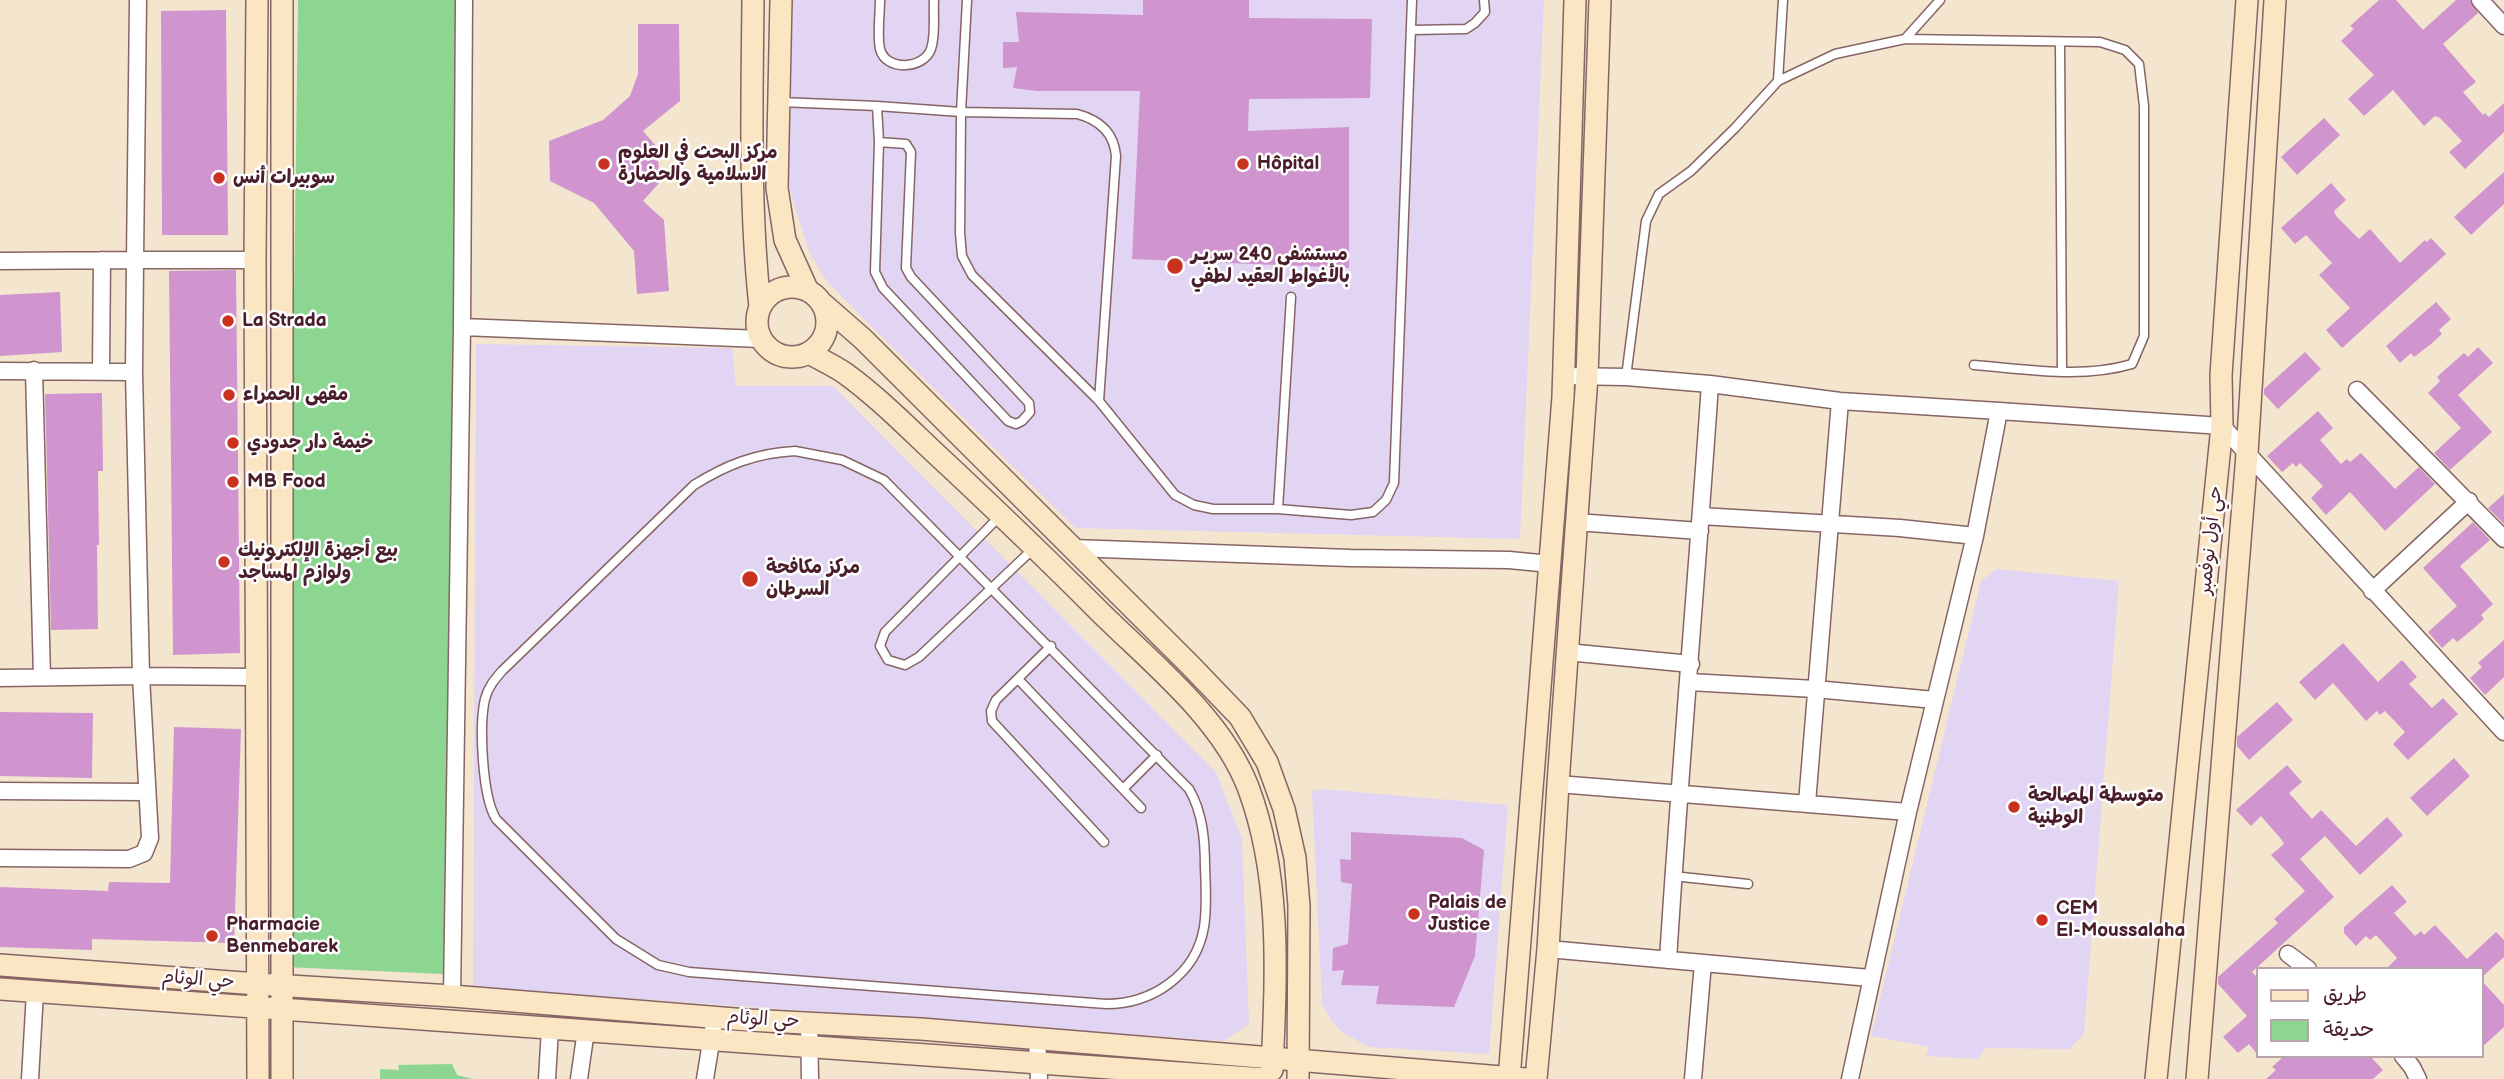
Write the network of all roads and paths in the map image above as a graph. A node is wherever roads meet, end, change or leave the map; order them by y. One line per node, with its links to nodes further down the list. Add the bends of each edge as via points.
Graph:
1 (138, 0): 29 (street)
2 (257, 0): 30 (street)
3 (282, 0): 102 (street)
4 (464, 0): 36 (street)
5 (753, 0): 35 (street, via 751,189)
6 (781, 0): 24 (street)
7 (880, 0): 8 (lane, via 883,54 893,63 910,65 930,51)
8 (934, 0)
9 (967, 0): 26 (lane)
10 (1412, 0): 20 (lane)
11 (1484, 0): 20 (lane, via 1485,12 1466,29)
12 (1575, 0): 45 (street)
13 (1600, 0): 46 (street)
14 (1783, 0): 23 (lane)
15 (1940, 0): 21 (lane)
16 (2247, 0): 53 (street, حي أول نوفمبر, via 2221,375)
17 (2275, 0): 54 (street, حي أول نوفمبر)
18 (2480, 0): 19 (street)
19 (2504, 26)
20 (1412, 30): 56 (lane, via 1395,483 1373,512 1352,516)
21 (1905, 39): 22 (lane); 23 (lane, via 1835,54)
22 (2060, 43): 44 (lane); 44 (lane, via 2100,42 2125,50 2139,64 2144,106 2144,336 2133,364)
23 (1778, 81): 47 (lane, via 1691,170 1659,194 1646,221)
24 (780, 102): 25 (lane); 32 (street, via 777,188 785,240)
25 (877, 106): 26 (lane); 27 (lane)
26 (961, 113): 50 (lane, via 962,256 972,275); 50 (lane, via 1077,114 1104,126 1115,143)
27 (879, 142): 27 (lane, via 875,272 883,288 1008,421 1023,421 1030,412 1029,403 906,268 911,152 906,144)
28 (102, 260): 29 (street); 31 (street); 41 (street)
29 (135, 260): 30 (street); 43 (street)
30 (254, 260): 74 (street)
31 (0, 261)
32 (807, 289): 34 (street); 35 (street, via 785,287)
33 (1291, 297): 56 (lane)
34 (823, 304): 38 (street, via 827,315 824,336); 64 (street)
35 (760, 307): 37 (street, via 756,318)
36 (463, 327): 37 (street); 105 (street)
37 (761, 339): 38 (street, via 777,354)
38 (809, 353): 57 (street, via 872,396)
39 (1974, 365): 44 (lane)
40 (34, 370): 41 (street); 42 (street); 73 (street)
41 (101, 370): 43 (street)
42 (0, 371)
43 (134, 372): 72 (street)
44 (2062, 372)
45 (1563, 376): 46 (street); 66 (street)
46 (1587, 376): 47 (street); 58 (street)
47 (1626, 377): 48 (street)
48 (1710, 384): 51 (street); 60 (street)
49 (2357, 390): 55 (street)
50 (1098, 401): 56 (lane, via 1175,495 1213,509)
51 (1840, 401): 52 (street); 59 (street)
52 (1999, 411): 53 (street); 61 (street)
53 (2222, 426): 54 (street); 115 (street, حي أول نوفمبر)
54 (2247, 454): 68 (street); 134 (street, حي أول نوفمبر)
55 (2469, 501): 62 (street); 68 (street)
56 (1278, 509)
57 (1001, 515): 63 (street); 65 (lane)
58 (1576, 522): 60 (street); 70 (street)
59 (1829, 523): 60 (street); 61 (street); 78 (street)
60 (1701, 524): 71 (street)
61 (1975, 536): 79 (street)
62 (2504, 539)
63 (1035, 547): 67 (lane); 117 (street, via 1166,676 1218,734 1242,774 1258,817 1272,899)
64 (1073, 548): 66 (street); 118 (street, via 1240,717 1267,762 1295,858)
65 (961, 557): 67 (lane); 67 (lane, via 886,632 880,646 888,660 905,665 919,657); 81 (lane, via 884,480 842,460 794,451 769,453 718,470 694,485 491,684 484,706 483,745 493,813 604,928 658,965 689,972 1121,1004 1146,999 1175,978 1196,952 1204,926 1205,846 1200,817 1189,789)
66 (1550, 564): 120 (street)
67 (990, 589): 69 (lane)
68 (2372, 591): 80 (street)
69 (1051, 646): 76 (lane); 81 (lane)
70 (1567, 652): 71 (street); 82 (street)
71 (1691, 664): 77 (street)
72 (141, 676): 73 (street); 74 (street); 85 (street)
73 (42, 677): 75 (street)
74 (257, 677): 101 (street)
75 (0, 678)
76 (1018, 679): 83 (lane); 90 (lane, via 996,700 992,721)
77 (1689, 682): 78 (street); 86 (street)
78 (1815, 689): 79 (street); 87 (street)
79 (1935, 701): 89 (street)
80 (2504, 732)
81 (1157, 755): 83 (lane)
82 (1558, 784): 86 (street); 94 (street)
83 (1124, 789): 88 (lane)
84 (0, 791): 85 (street)
85 (147, 792): 91 (street, via 150,838 144,853 129,859)
86 (1678, 793): 87 (street); 92 (street)
87 (1807, 803): 89 (street)
88 (1141, 808)
89 (1908, 812): 100 (street)
90 (1104, 842)
91 (0, 858)
92 (1673, 876): 93 (lane); 96 (street)
93 (1748, 884)
94 (1548, 949): 96 (street); 129 (street)
95 (2288, 954): 99 (street)
96 (1668, 960): 97 (street)
97 (1703, 962): 100 (street); 130 (street)
98 (0, 965): 101 (street, حي الوئام)
99 (2305, 967)
100 (1870, 978): 131 (street)
101 (258, 984): 102 (street, حي الوئام); 106 (street)
102 (282, 985): 105 (street, حي الوئام); 107 (street)
103 (0, 989): 104 (street, حي الوئام)
104 (35, 992): 106 (street, حي الوئام); 121 (street)
105 (452, 996): 108 (street, حي الوئام)
106 (257, 1008): 107 (street, حي الوئام); 122 (street)
107 (283, 1009): 110 (street, حي الوئام); 123 (street)
108 (715, 1017): 109 (street, حي الوئام); 112 (street)
109 (809, 1022): 113 (street, حي الوئام); 114 (street)
110 (550, 1029): 111 (street, حي الوئام); 124 (street)
111 (586, 1030): 112 (street, حي الوئام); 125 (street)
112 (711, 1039): 114 (street, حي الوئام); 126 (street)
113 (1037, 1040): 117 (street, حي الوئام); 119 (street)
114 (808, 1047): 119 (street, حي الوئام); 127 (street)
115 (2160, 1048): 132 (street); 133 (street, حي أول نوفمبر)
116 (2405, 1058): 135 (street)
117 (1272, 1069): 118 (street, حي الوئام)
118 (1299, 1070): 120 (street, حي الوئام)
119 (1038, 1071): 128 (street, حي الوئام)
120 (1515, 1078)
121 (30, 1079)
122 (258, 1079)
123 (282, 1079)
124 (547, 1079)
125 (579, 1079)
126 (705, 1079)
127 (810, 1079)
128 (1264, 1079)
129 (1536, 1079)
130 (1693, 1079)
131 (1850, 1079)
132 (2142, 1079)
133 (2156, 1079)
134 (2197, 1079)
135 (2418, 1079)

